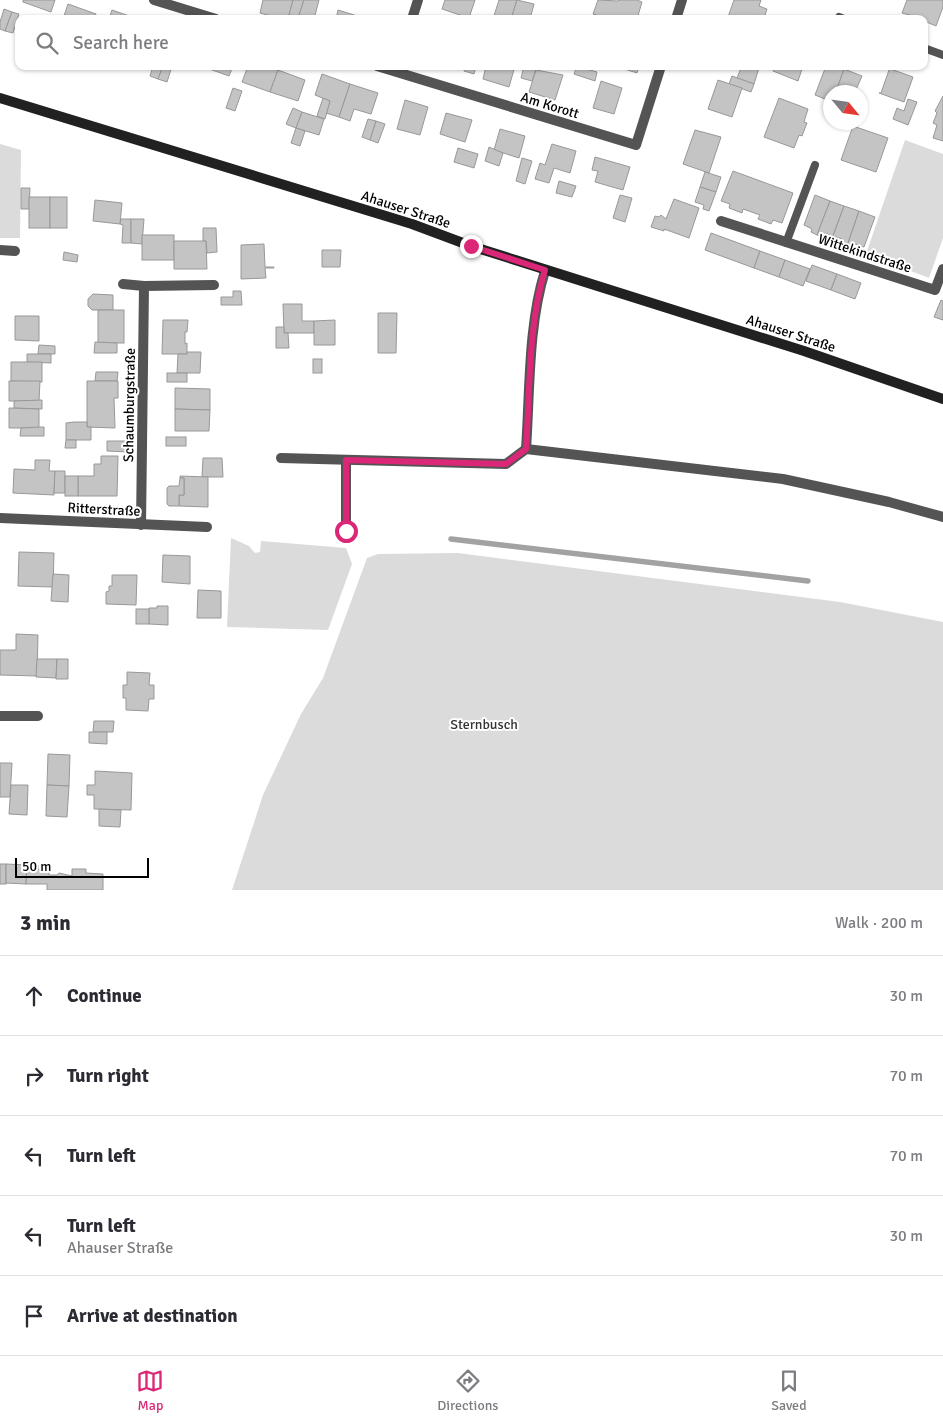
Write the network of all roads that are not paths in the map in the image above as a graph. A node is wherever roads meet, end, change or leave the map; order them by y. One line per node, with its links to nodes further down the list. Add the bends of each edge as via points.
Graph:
1 (154, 0): 4 (street)
2 (418, 0): 6 (street)
3 (682, 0): 7 (street)
4 (181, 4): 5 (street)
5 (207, 15)
6 (413, 15)
7 (677, 15)
8 (928, 49): 9 (lane)
9 (943, 55)
10 (400, 70): 11 (street, Am Korott, via 636,145)
11 (660, 70)
12 (0, 98): 19 (main road, Ahauser Straße, via 412,224)
13 (815, 165): 15 (lane)
14 (721, 221): 15 (street, Wittekindstraße)
15 (786, 243): 23 (street, Wittekindstraße)
16 (0, 250): 17 (street)
17 (15, 251)
18 (943, 269): 23 (street, Wittekindstraße)
19 (545, 270): 24 (main road, Ahauser Straße, via 804,351); 25 (street, via 539,291 532,354)
20 (123, 284): 22 (street)
21 (214, 285): 22 (street)
22 (144, 286): 30 (street, Schaumburgstraße)
23 (939, 292)
24 (943, 399)
25 (526, 449): 27 (street, via 506,464); 28 (street, via 783,479)
26 (281, 458): 27 (street)
27 (346, 460): 32 (street)
28 (943, 517)
29 (0, 518): 30 (street, Ritterstraße)
30 (141, 525): 31 (street, Ritterstraße)
31 (207, 527)
32 (346, 531)
33 (0, 716): 34 (street)
34 (38, 716)

